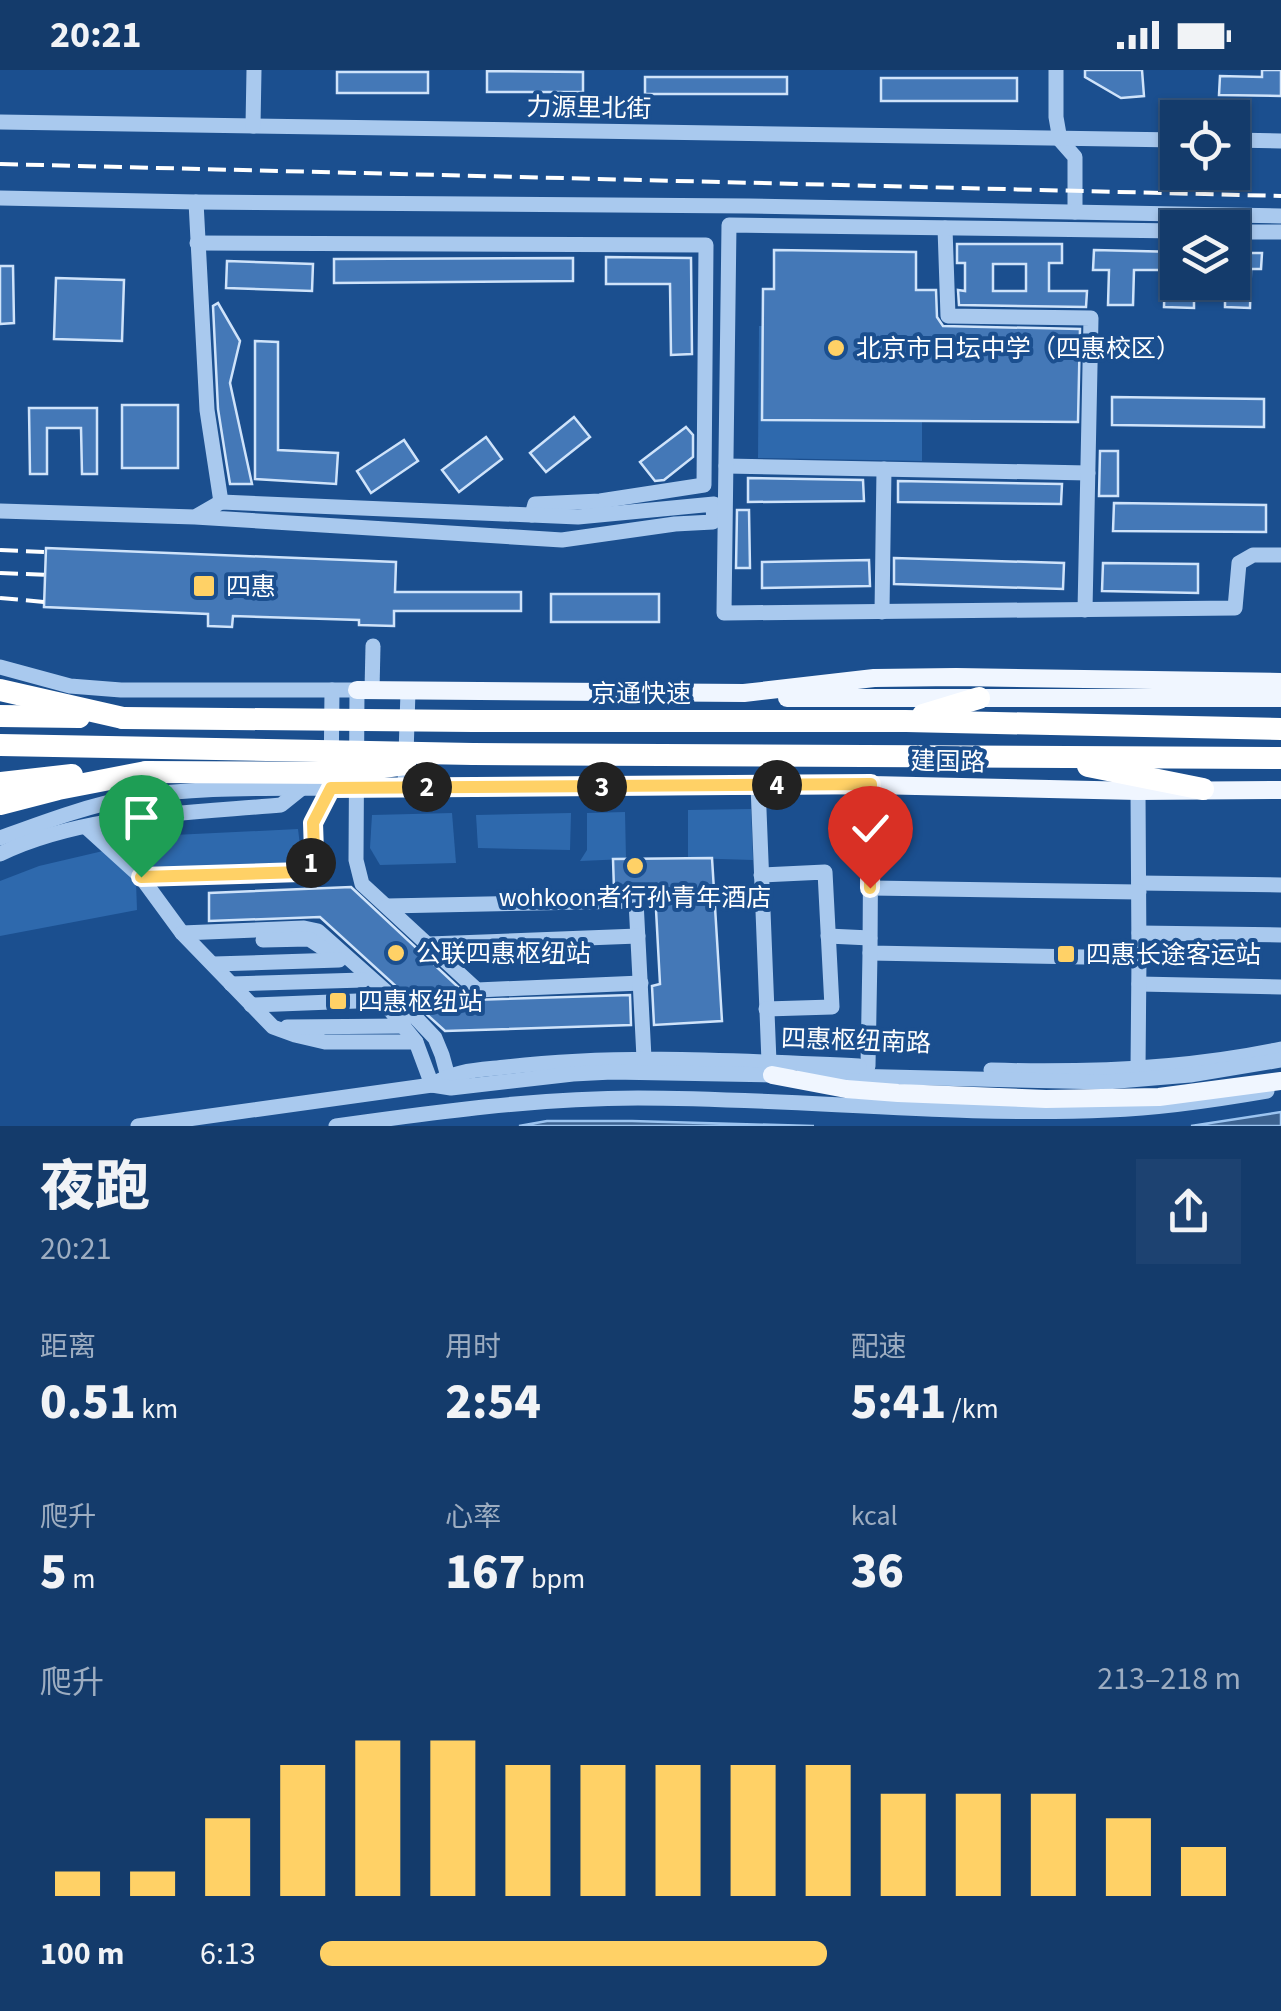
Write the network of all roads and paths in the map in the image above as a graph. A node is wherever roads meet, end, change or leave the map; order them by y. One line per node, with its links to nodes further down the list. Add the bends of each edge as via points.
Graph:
1 (254, 70): 4 (street)
2 (1056, 70): 5 (street)
3 (0, 122): 4 (street, 力源里北街)
4 (252, 126): 5 (street, 力源里北街)
5 (1060, 140): 6 (street, 力源里北街); 11 (street, via 1075,156)
6 (1160, 140)
7 (1250, 140): 8 (street)
8 (1281, 140)
9 (0, 198): 10 (street)
10 (196, 202): 11 (street); 17 (street)
11 (1075, 212): 12 (street)
12 (1281, 216)
13 (945, 228): 14 (street, bridge); 18 (street, bridge, via 729,226); 20 (street, bridge, via 948,316 1091,318)
14 (1160, 231)
15 (1250, 232): 16 (street)
16 (1281, 232)
17 (198, 242): 21 (street, via 207,410); 23 (street, via 706,244 704,486 535,504)
18 (726, 466): 19 (street); 27 (street, bridge, via 724,614)
19 (884, 469): 20 (street); 27 (street, bridge)
20 (1088, 473): 26 (street, bridge)
21 (221, 502): 23 (street); 24 (street)
22 (0, 511): 24 (street)
23 (532, 515): 24 (street, via 714,504 713,522 562,540)
24 (196, 518)
25 (1281, 555): 26 (street, bridge, via 1253,554 1239,563 1235,608)
26 (1085, 610): 27 (street, bridge)
27 (882, 612)
28 (373, 646): 33 (street)
29 (0, 667): 32 (street, via 70,686 121,690)
30 (1281, 682): 35 (main road, via 874,678)
31 (0, 690): 39 (highway)
32 (332, 690): 33 (street); 51 (street)
33 (365, 690): 34 (main road); 52 (street)
34 (408, 691): 35 (main road); 50 (street)
35 (744, 693): 36 (main road)
36 (978, 698): 37 (main road); 40 (highway)
37 (1281, 698)
38 (0, 716): 39 (highway, 京通快速)
39 (123, 718): 40 (highway, 京通快速, bridge)
40 (906, 721): 41 (highway, 京通快速)
41 (1281, 729)
42 (0, 746): 43 (highway, bridge)
43 (473, 754): 44 (highway); 46 (highway, bridge, via 339,773)
44 (1026, 756): 45 (highway); 54 (highway)
45 (1281, 758)
46 (146, 772): 47 (highway); 57 (highway)
47 (0, 782)
48 (871, 784): 49 (main road, 建国路); 56 (main road, 建国路); 64 (street)
49 (758, 785): 50 (main road, 建国路); 61 (street)
50 (406, 787): 52 (main road, 建国路)
51 (331, 788): 52 (street, 建国路); 53 (street, 建国路); 62 (street, via 313,823 314,852 301,872)
52 (356, 788): 66 (street, via 358,873)
53 (301, 789): 58 (street, via 281,806 120,819); 59 (street, 建国路, via 134,797)
54 (1203, 789): 55 (main road, 建国路); 56 (main road, 建国路)
55 (1281, 790)
56 (1138, 791): 65 (street)
57 (0, 804)
58 (87, 828): 60 (street); 62 (street)
59 (0, 838)
60 (0, 854)
61 (761, 875): 70 (street, via 825,872); 84 (street)
62 (141, 877): 71 (street)
63 (1281, 886): 65 (street)
64 (870, 888): 65 (street); 73 (street)
65 (1139, 888): 67 (street)
66 (387, 906): 69 (street, via 636,901); 72 (street)
67 (1139, 933): 68 (street); 74 (street)
68 (1281, 935)
69 (638, 936): 72 (street); 78 (street)
70 (828, 936): 73 (street); 84 (street, via 832,1007)
71 (188, 937): 75 (street, via 309,939); 76 (street); 94 (street, via 318,931 434,1038)
72 (428, 944): 78 (street, via 477,990)
73 (870, 946): 74 (street); 91 (street)
74 (1139, 958): 80 (street)
75 (339, 960): 76 (street); 77 (street)
76 (214, 964): 79 (street)
77 (363, 980): 79 (street); 82 (street)
78 (642, 983): 89 (street)
79 (231, 984): 83 (street)
80 (1139, 984): 81 (street); 93 (street)
81 (1281, 987)
82 (384, 1000): 83 (street); 85 (street)
83 (252, 1006): 86 (street)
84 (766, 1009): 92 (street)
85 (404, 1026): 86 (street); 87 (street)
86 (273, 1027): 87 (street, via 326,1042)
87 (416, 1042): 95 (street)
88 (1281, 1049): 93 (street, 四惠枢纽南路)
89 (644, 1058): 92 (street, 四惠枢纽南路); 94 (street, 四惠枢纽南路, via 528,1064)
90 (1281, 1060): 92 (street, 四惠枢纽南路, via 1106,1082)
91 (868, 1066): 92 (street, 四惠枢纽南路); 93 (street, 四惠枢纽南路)
92 (770, 1069): 94 (street, 四惠枢纽南路); 96 (main road, via 846,1088 1063,1100)
93 (1138, 1069)
94 (449, 1082): 95 (street, 四惠枢纽南路)
95 (432, 1085): 97 (street, 四惠枢纽南路)
96 (1281, 1085): 98 (street, via 1200,1102 1110,1110 638,1098 532,1101)
97 (138, 1126)
98 (336, 1126)

